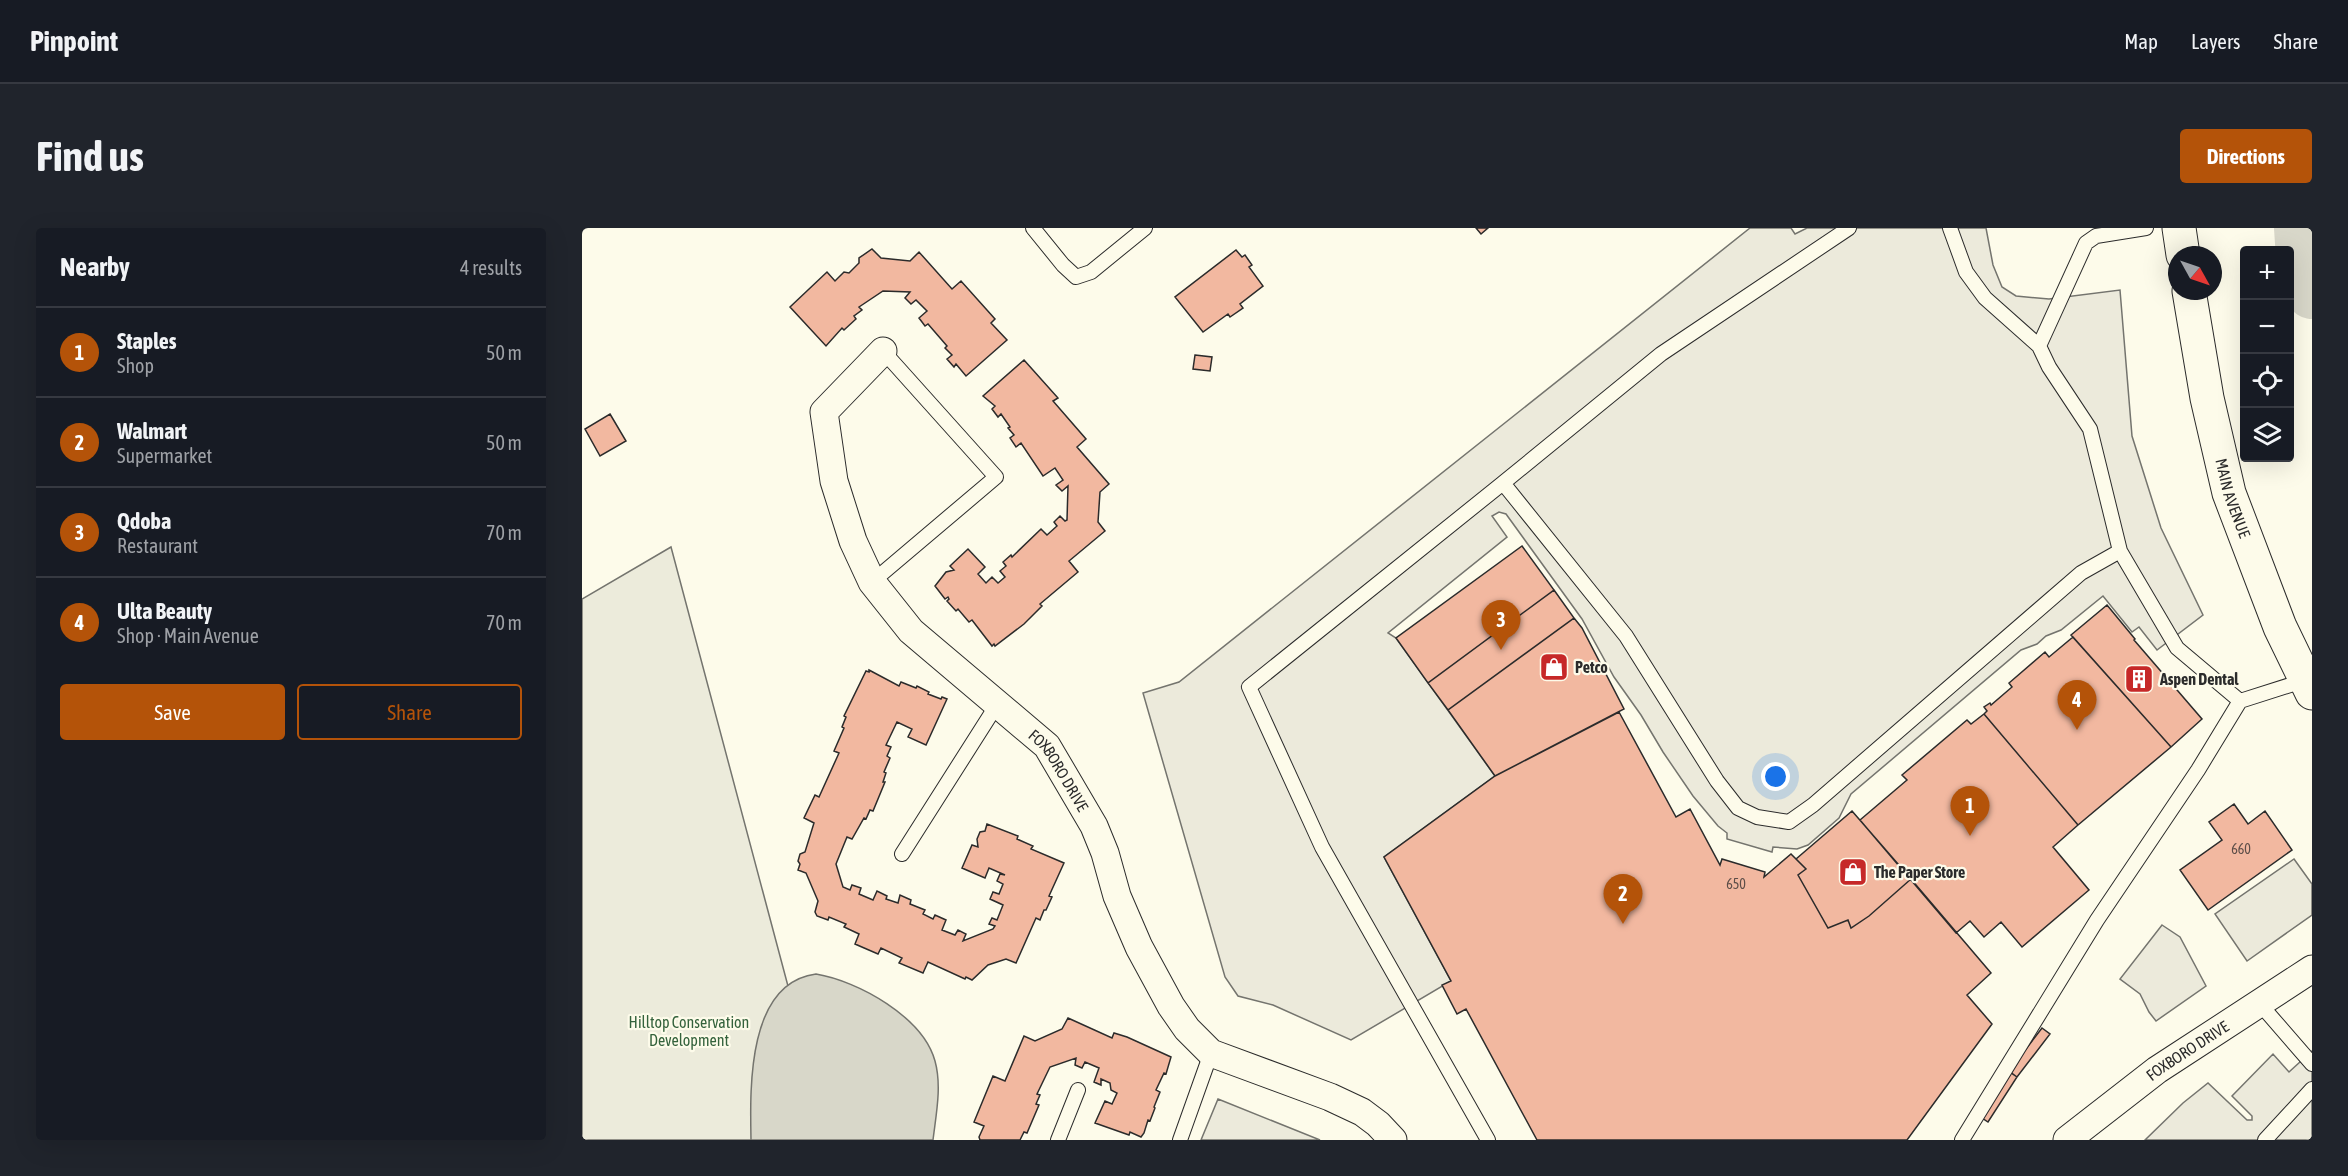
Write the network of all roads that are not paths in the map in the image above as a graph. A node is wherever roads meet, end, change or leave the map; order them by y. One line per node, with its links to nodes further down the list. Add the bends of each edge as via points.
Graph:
1 (1033, 228): 2 (lane, via 1076,277 1091,272)
2 (1145, 228)
3 (1849, 228): 11 (lane, via 1661,354)
4 (1950, 228): 9 (lane, via 1966,272 1985,298)
5 (2146, 228): 9 (lane, via 2096,236 2086,243)
6 (2179, 228): 7 (highway)
7 (2182, 246)
8 (2191, 300): 14 (highway, MAIN AVENUE, via 2229,493 2280,627)
9 (2039, 346): 12 (lane, via 2090,429)
10 (883, 351): 13 (street, FOXBORO DRIVE, via 824,412 834,481 853,541); 13 (lane, via 996,477)
11 (1503, 483): 12 (lane, via 1626,636 1738,808 1757,817 1789,822 2081,573); 27 (lane, via 1249,687 1322,847)
12 (2120, 551): 15 (lane, via 2177,648)
13 (872, 582): 16 (street, FOXBORO DRIVE, via 911,631)
14 (2309, 686): 15 (lane)
15 (2240, 701): 28 (lane, via 2097,920)
16 (998, 703): 17 (lane); 20 (street, FOXBORO DRIVE, via 1047,746 1062,769 1094,826 1139,947 1171,1006)
17 (902, 854)
18 (2312, 969): 19 (street, FOXBORO DRIVE)
19 (2260, 1004): 21 (lane); 29 (street, FOXBORO DRIVE, via 2157,1070)
20 (1211, 1053): 25 (lane); 26 (street, FOXBORO DRIVE, via 1362,1112)
21 (2312, 1064)
22 (2312, 1089): 30 (lane)
23 (1078, 1090): 24 (lane)
24 (1058, 1140)
25 (1180, 1140)
26 (1393, 1140)
27 (1488, 1140)
28 (1962, 1140)
29 (2067, 1140)
30 (2265, 1140)

